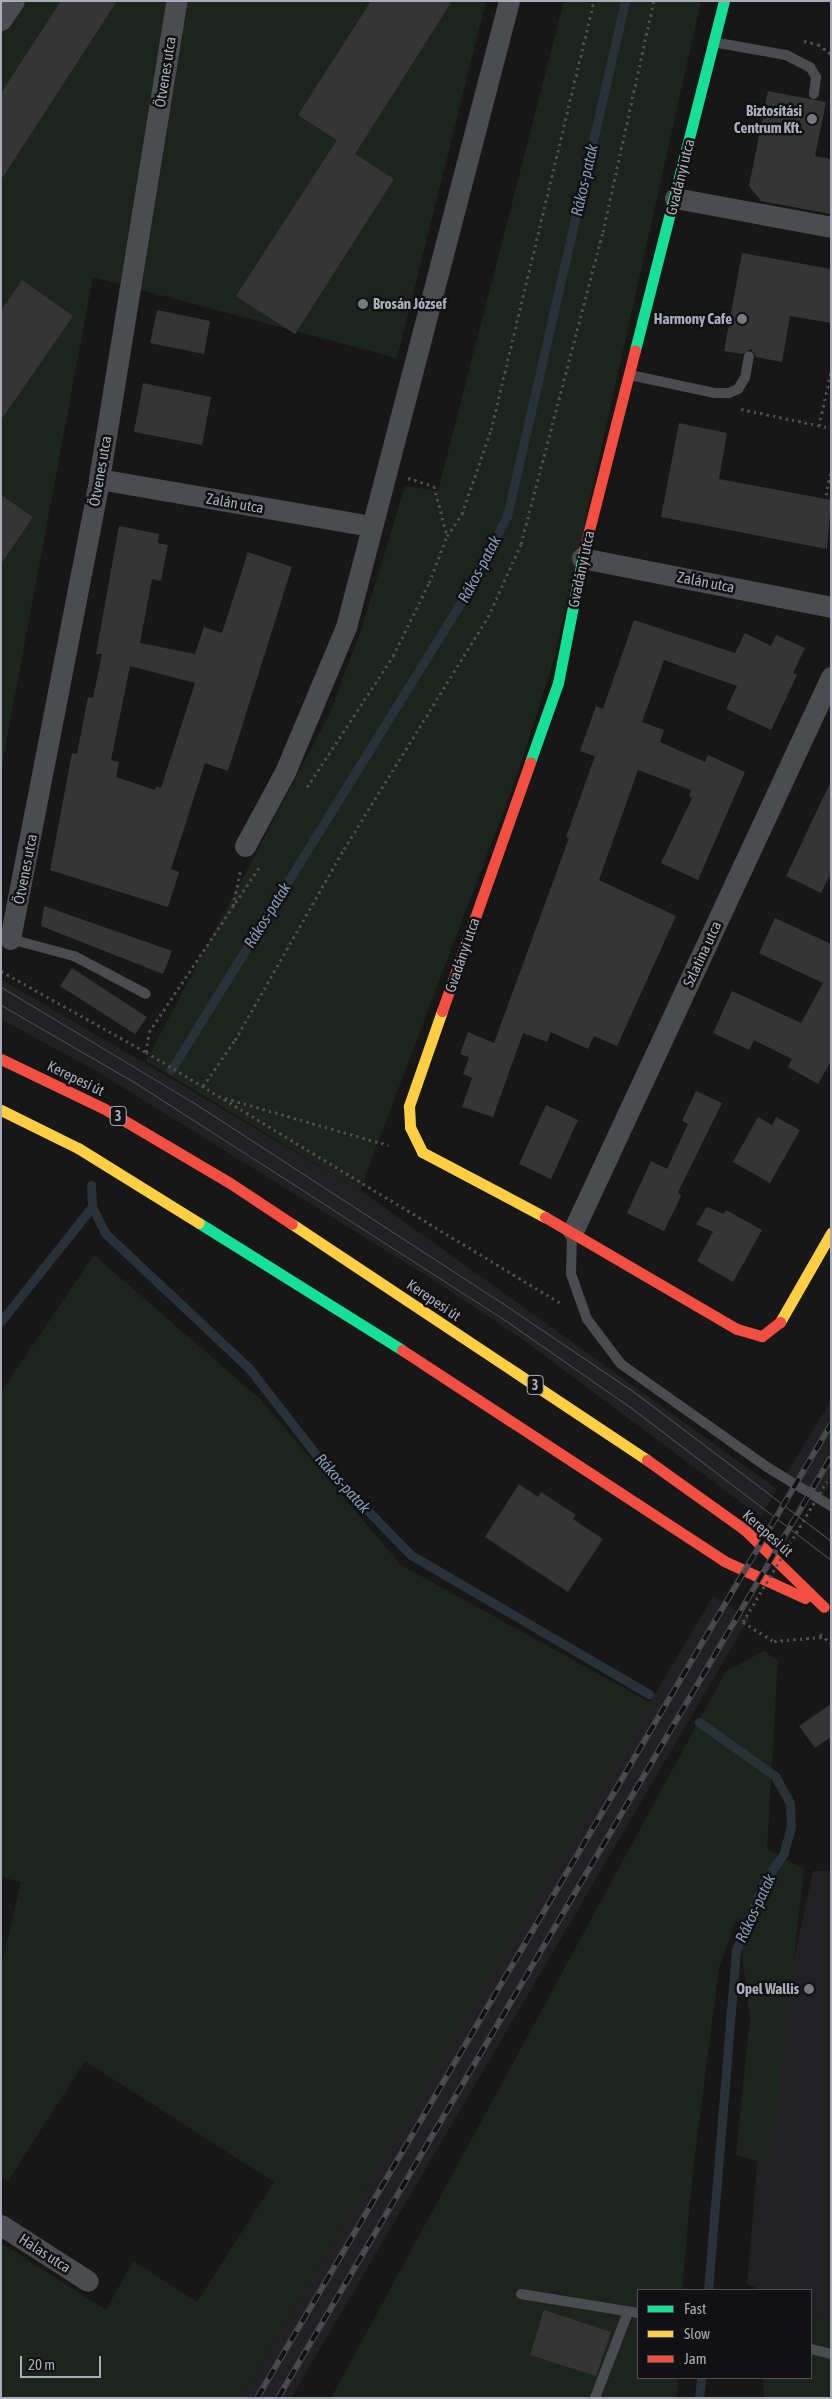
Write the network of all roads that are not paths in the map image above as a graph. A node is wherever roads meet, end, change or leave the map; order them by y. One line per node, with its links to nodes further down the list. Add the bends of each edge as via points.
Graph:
1 (14, 1): 5 (street)
2 (176, 1): 12 (street, Ötvenes utca)
3 (509, 1): 13 (street)
4 (724, 1): 6 (main road, Gvadányi utca)
5 (1, 20)
6 (713, 42): 7 (lane, via 786,56 810,68 816,77); 8 (main road, Gvadányi utca)
7 (814, 94)
8 (675, 198): 9 (street); 11 (main road, Gvadányi utca)
9 (831, 227)
10 (749, 356): 11 (lane, via 745,378 738,389 729,393 715,393)
11 (629, 374): 14 (main road, Gvadányi utca)
12 (99, 479): 13 (street, Zalán utca); 18 (street, Ötvenes utca)
13 (370, 526): 17 (street, via 346,627 316,704 285,772)
14 (582, 558): 15 (street, Zalán utca); 22 (main road, Gvadányi utca, via 558,683 408,1106 410,1127 422,1152)
15 (831, 607)
16 (831, 678): 22 (street, Szlatina utca)
17 (245, 846)
18 (10, 940): 19 (lane, via 74,956)
19 (146, 994)
20 (1, 1059): 25 (main road, Kerepesi út / 3, via 103,1108 230,1183 614,1437 745,1530)
21 (1, 1110): 25 (main road, Kerepesi út / 3, via 78,1148 384,1339 724,1561)
22 (573, 1231): 23 (main road, via 737,1330 762,1336 780,1322); 24 (lane, via 571,1274 587,1319 621,1364 767,1467)
23 (831, 1233)
24 (831, 1506)
25 (827, 1609)
26 (1, 2226): 27 (street, Halas utca)
27 (88, 2281)
28 (521, 2294): 29 (lane)
29 (633, 2312): 32 (lane)
30 (812, 2349): 31 (lane)
31 (831, 2354)
32 (594, 2398)

